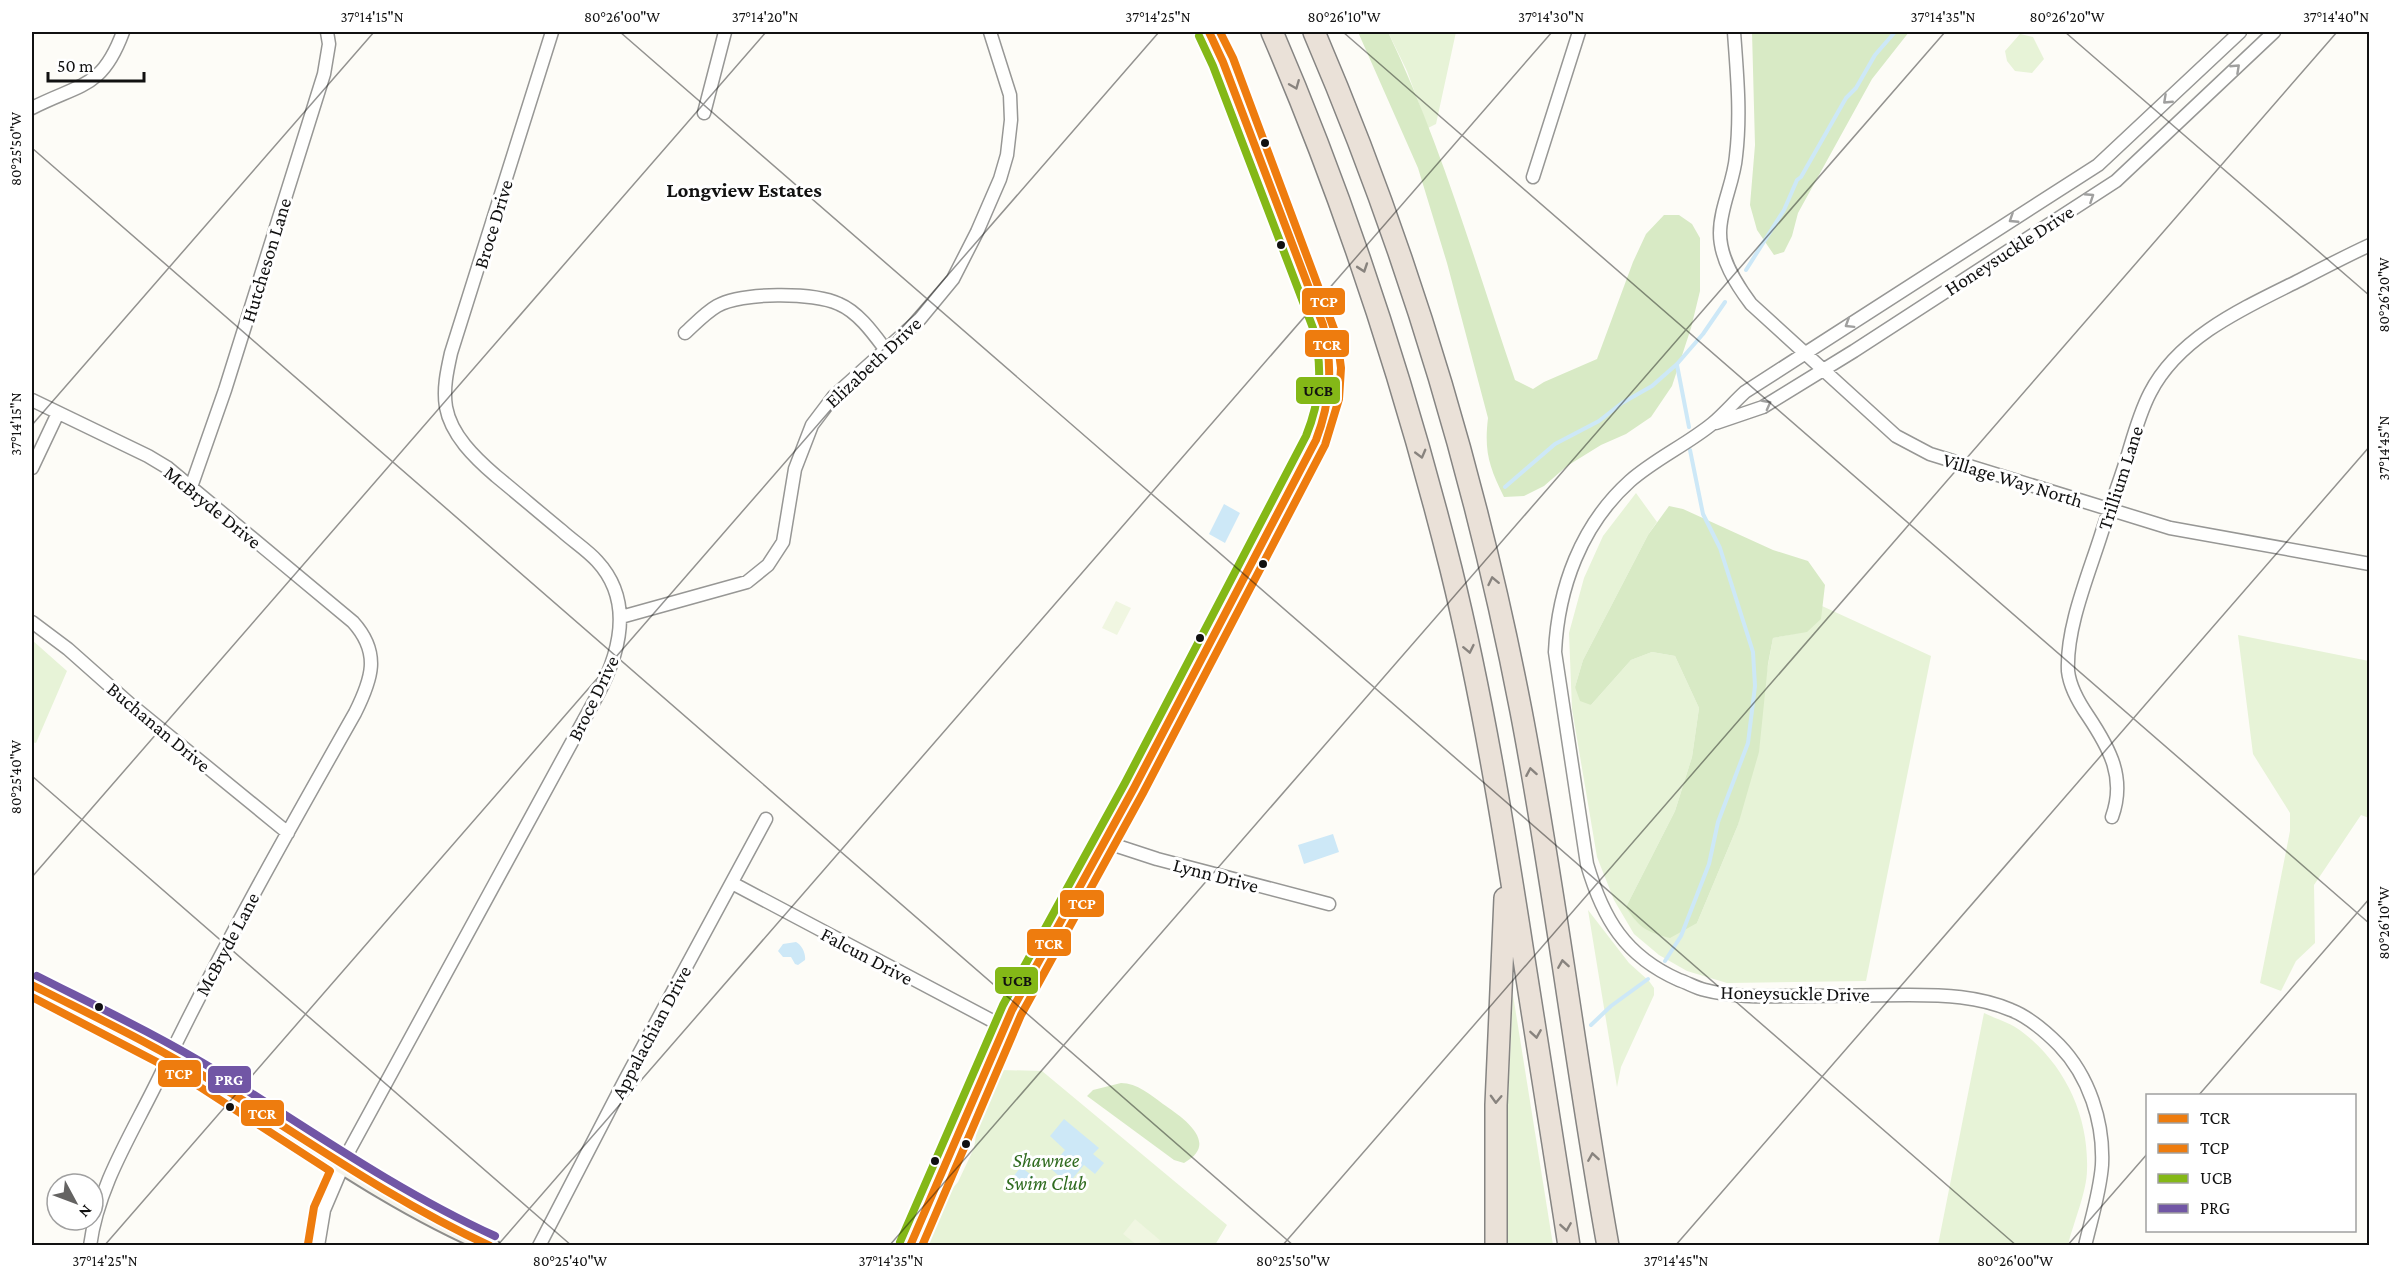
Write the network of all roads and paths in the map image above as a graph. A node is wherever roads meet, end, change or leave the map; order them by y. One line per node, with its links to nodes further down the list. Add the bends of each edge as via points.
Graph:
1 (123, 32): 13 (street, via 114,56 95,78)
2 (327, 32): 25 (street, Hutcheson Lane, via 324,74)
3 (552, 32): 28 (street, Broce Drive, via 451,353 446,405 458,435 484,466 597,561 612,585)
4 (725, 32): 14 (street)
5 (990, 32): 18 (street, Elizabeth Drive, via 1008,83 1011,120 1000,179 953,279 920,319)
6 (1209, 32): 34 (main road, via 1323,325 1331,360 1331,386 1316,440)
7 (1272, 32): 35 (highway, one-way to 35, via 1355,246 1414,431 1470,656)
8 (1314, 32): 49 (highway, one-way to 8, via 1521,711 1488,559 1458,440 1408,282)
9 (1579, 32): 15 (street)
10 (1734, 32): 19 (street, Village Way North, via 1740,107 1736,159 1720,233 1723,254 1752,304)
11 (2240, 32): 19 (street, Honeysuckle Drive, one-way to 19, via 2098,165)
12 (2274, 32): 20 (street, Honeysuckle Drive, one-way to 12, via 2116,181)
13 (32, 108)
14 (704, 113)
15 (1533, 177)
16 (2370, 245): 26 (street, Trillium Lane, via 2241,310 2208,330 2171,363 2140,414)
17 (685, 333): 18 (street, via 707,312 728,301 810,297 850,310)
18 (885, 349): 28 (street, Elizabeth Drive, via 834,396 812,425 795,469 783,542 768,565 747,582)
19 (1805, 351): 20 (street, Village Way North); 23 (street, Honeysuckle Drive, via 1745,392)
20 (1824, 370): 23 (street, Honeysuckle Drive, one-way to 20, via 1763,407); 26 (street, Village Way North, via 1896,436 1930,454)
21 (32, 400): 22 (street, McBryde Drive)
22 (58, 413): 24 (street); 25 (street, McBryde Drive, via 148,456)
23 (1712, 424): 50 (street, Honeysuckle Drive, via 1629,482 1602,512 1580,546 1565,584 1555,652 1587,864 1597,897 1613,929 1636,954 1664,973 1703,990 1744,996 1942,995 1978,999 2013,1011 2044,1030 2083,1078 2101,1131 2102,1167)
24 (32, 468)
25 (191, 487): 30 (street, McBryde Drive, via 352,622)
26 (2109, 509): 27 (street, Village Way North, via 2170,528); 31 (street, Trillium Lane, via 2069,646 2068,673 2077,700 2105,741 2115,770 2119,798)
27 (2370, 564)
28 (621, 618): 41 (street, Broce Drive, via 617,649 602,687)
29 (32, 622): 33 (street, Buchanan Drive)
30 (369, 648): 33 (street, McBryde Lane, via 371,670 361,700)
31 (2112, 818)
32 (766, 819): 36 (street, Appalachian Drive)
33 (288, 833): 40 (street, McBryde Lane)
34 (1105, 842): 37 (street, Lynn Drive); 39 (main road)
35 (1507, 852): 47 (highway, one-way to 47, via 1496,1105); 48 (highway, one-way to 48)
36 (732, 883): 39 (street, Falcun Drive); 45 (street, Appalachian Drive)
37 (1329, 904)
38 (32, 985): 40 (main road)
39 (1004, 1027): 46 (main road)
40 (169, 1056): 41 (main road); 42 (street, McBryde Lane, via 111,1174 98,1207)
41 (343, 1167): 43 (street, Broce Drive, via 324,1210); 44 (main road, via 427,1216)
42 (90, 1245)
43 (318, 1245)
44 (491, 1245)
45 (539, 1245)
46 (910, 1245)
47 (1496, 1245)
48 (1569, 1245)
49 (1608, 1245)
50 (2085, 1245)

